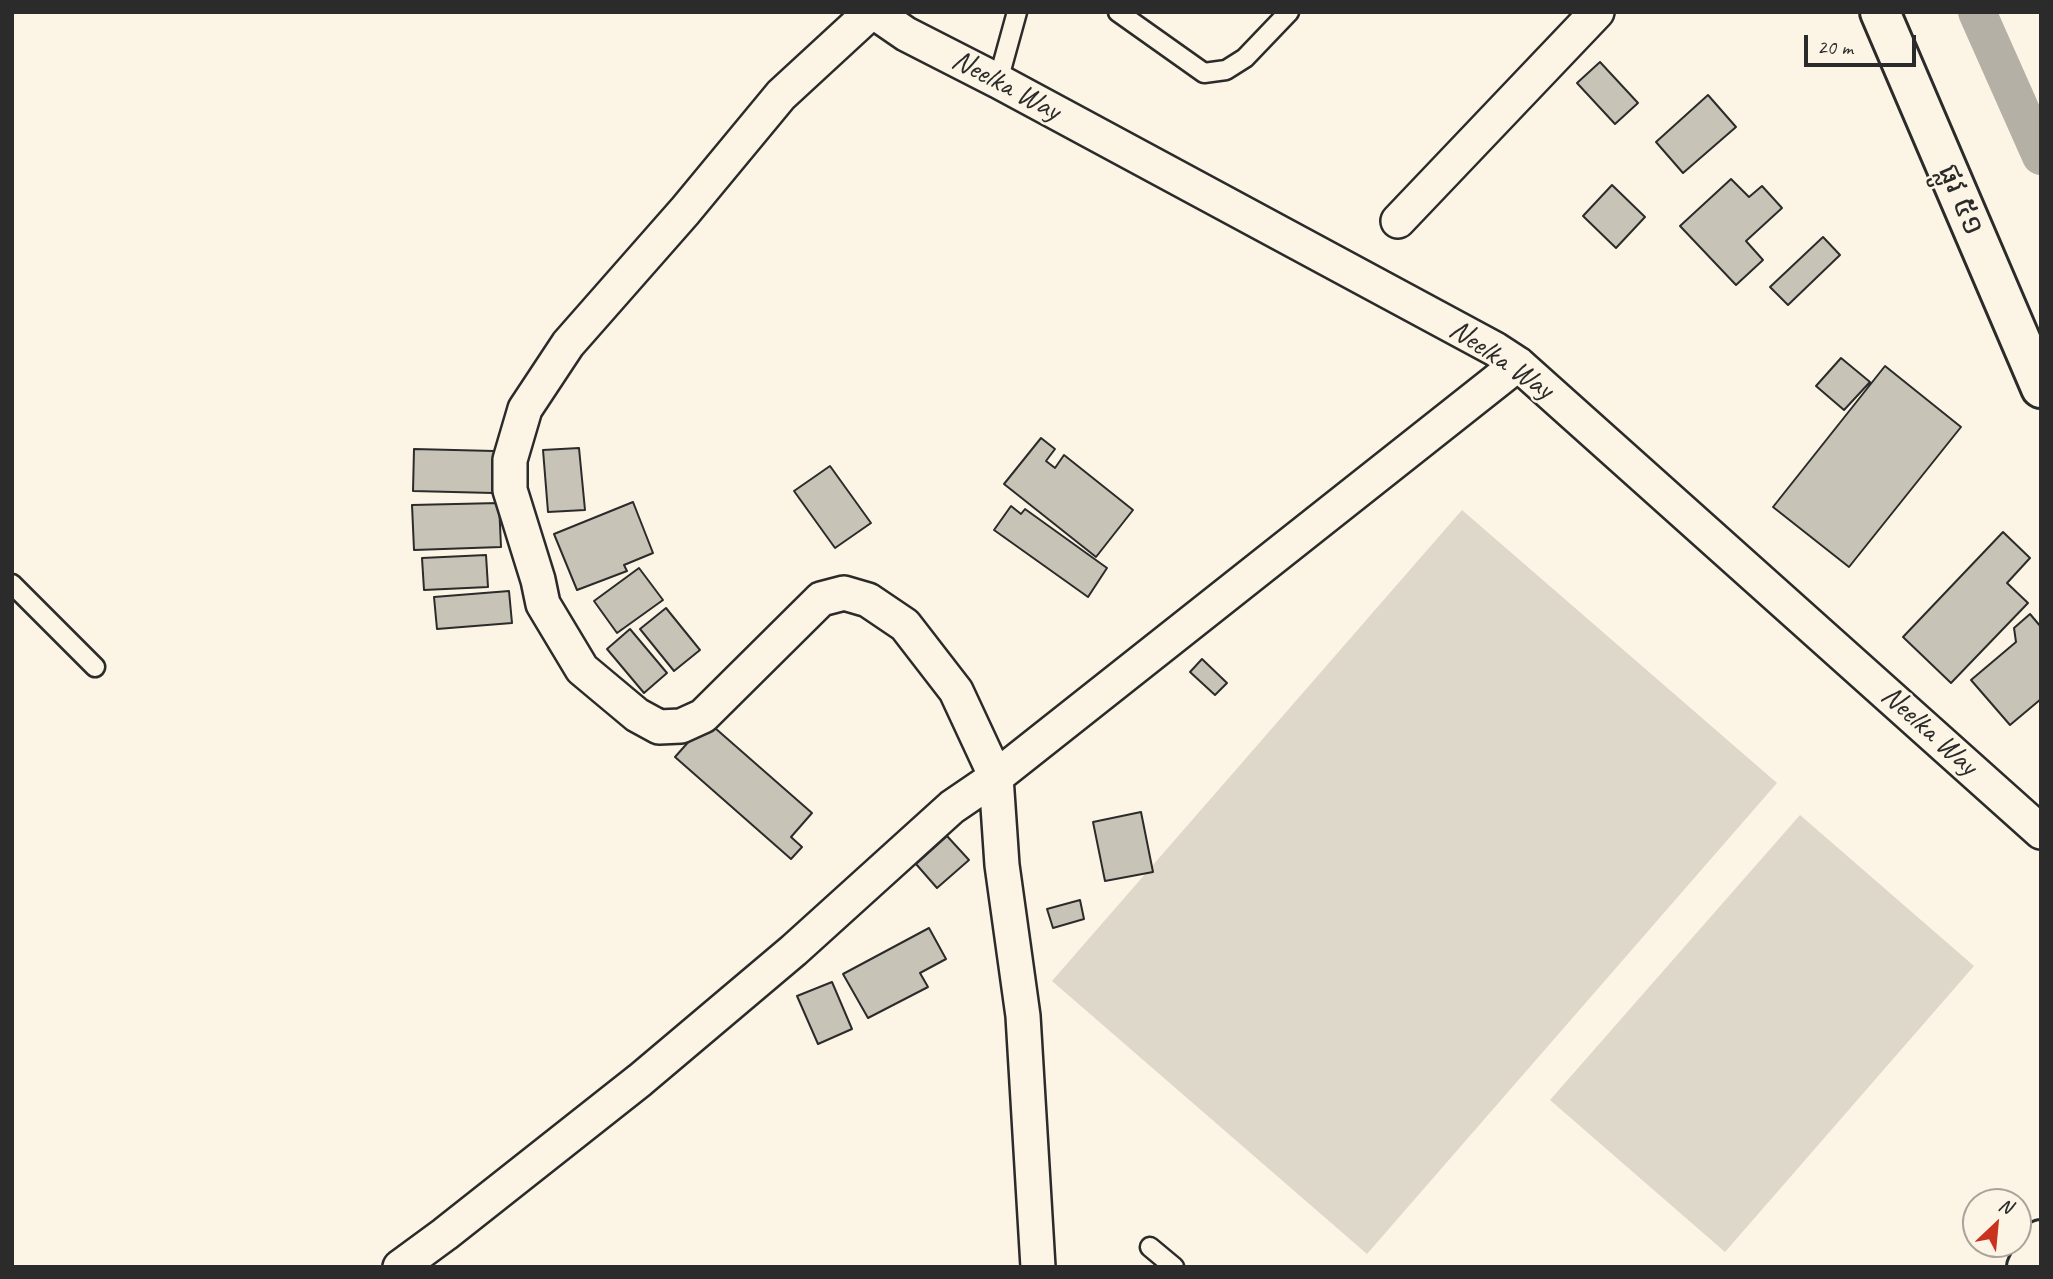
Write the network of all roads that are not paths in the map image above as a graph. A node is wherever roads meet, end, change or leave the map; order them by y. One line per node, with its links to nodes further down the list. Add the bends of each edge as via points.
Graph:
1 (872, 12): 7 (street, Neelka Way); 13 (street, via 781,95 568,344 525,409 510,460 510,490 543,604 582,669 638,715 659,727 681,726 703,716 821,600 844,593 868,600 905,625 956,691)
2 (1017, 12): 7 (lane)
3 (1118, 12): 4 (lane, via 1204,73 1226,70 1245,58)
4 (1289, 12)
5 (1597, 12): 8 (street)
6 (1880, 12): 10 (main road, ផ្លូវ ៥១)
7 (999, 81): 9 (street, Neelka Way)
8 (1398, 221)
9 (1518, 364): 13 (street); 14 (street, Neelka Way)
10 (2041, 388)
11 (12, 583): 12 (lane)
12 (95, 667)
13 (996, 777): 17 (street, via 952,807 794,950 640,1080); 18 (street, via 1002,865 1023,1016)
14 (2041, 832)
15 (2041, 1240): 20 (main road)
16 (1150, 1247): 19 (lane)
17 (400, 1267)
18 (1038, 1267)
19 (1174, 1267)
20 (2027, 1267)

